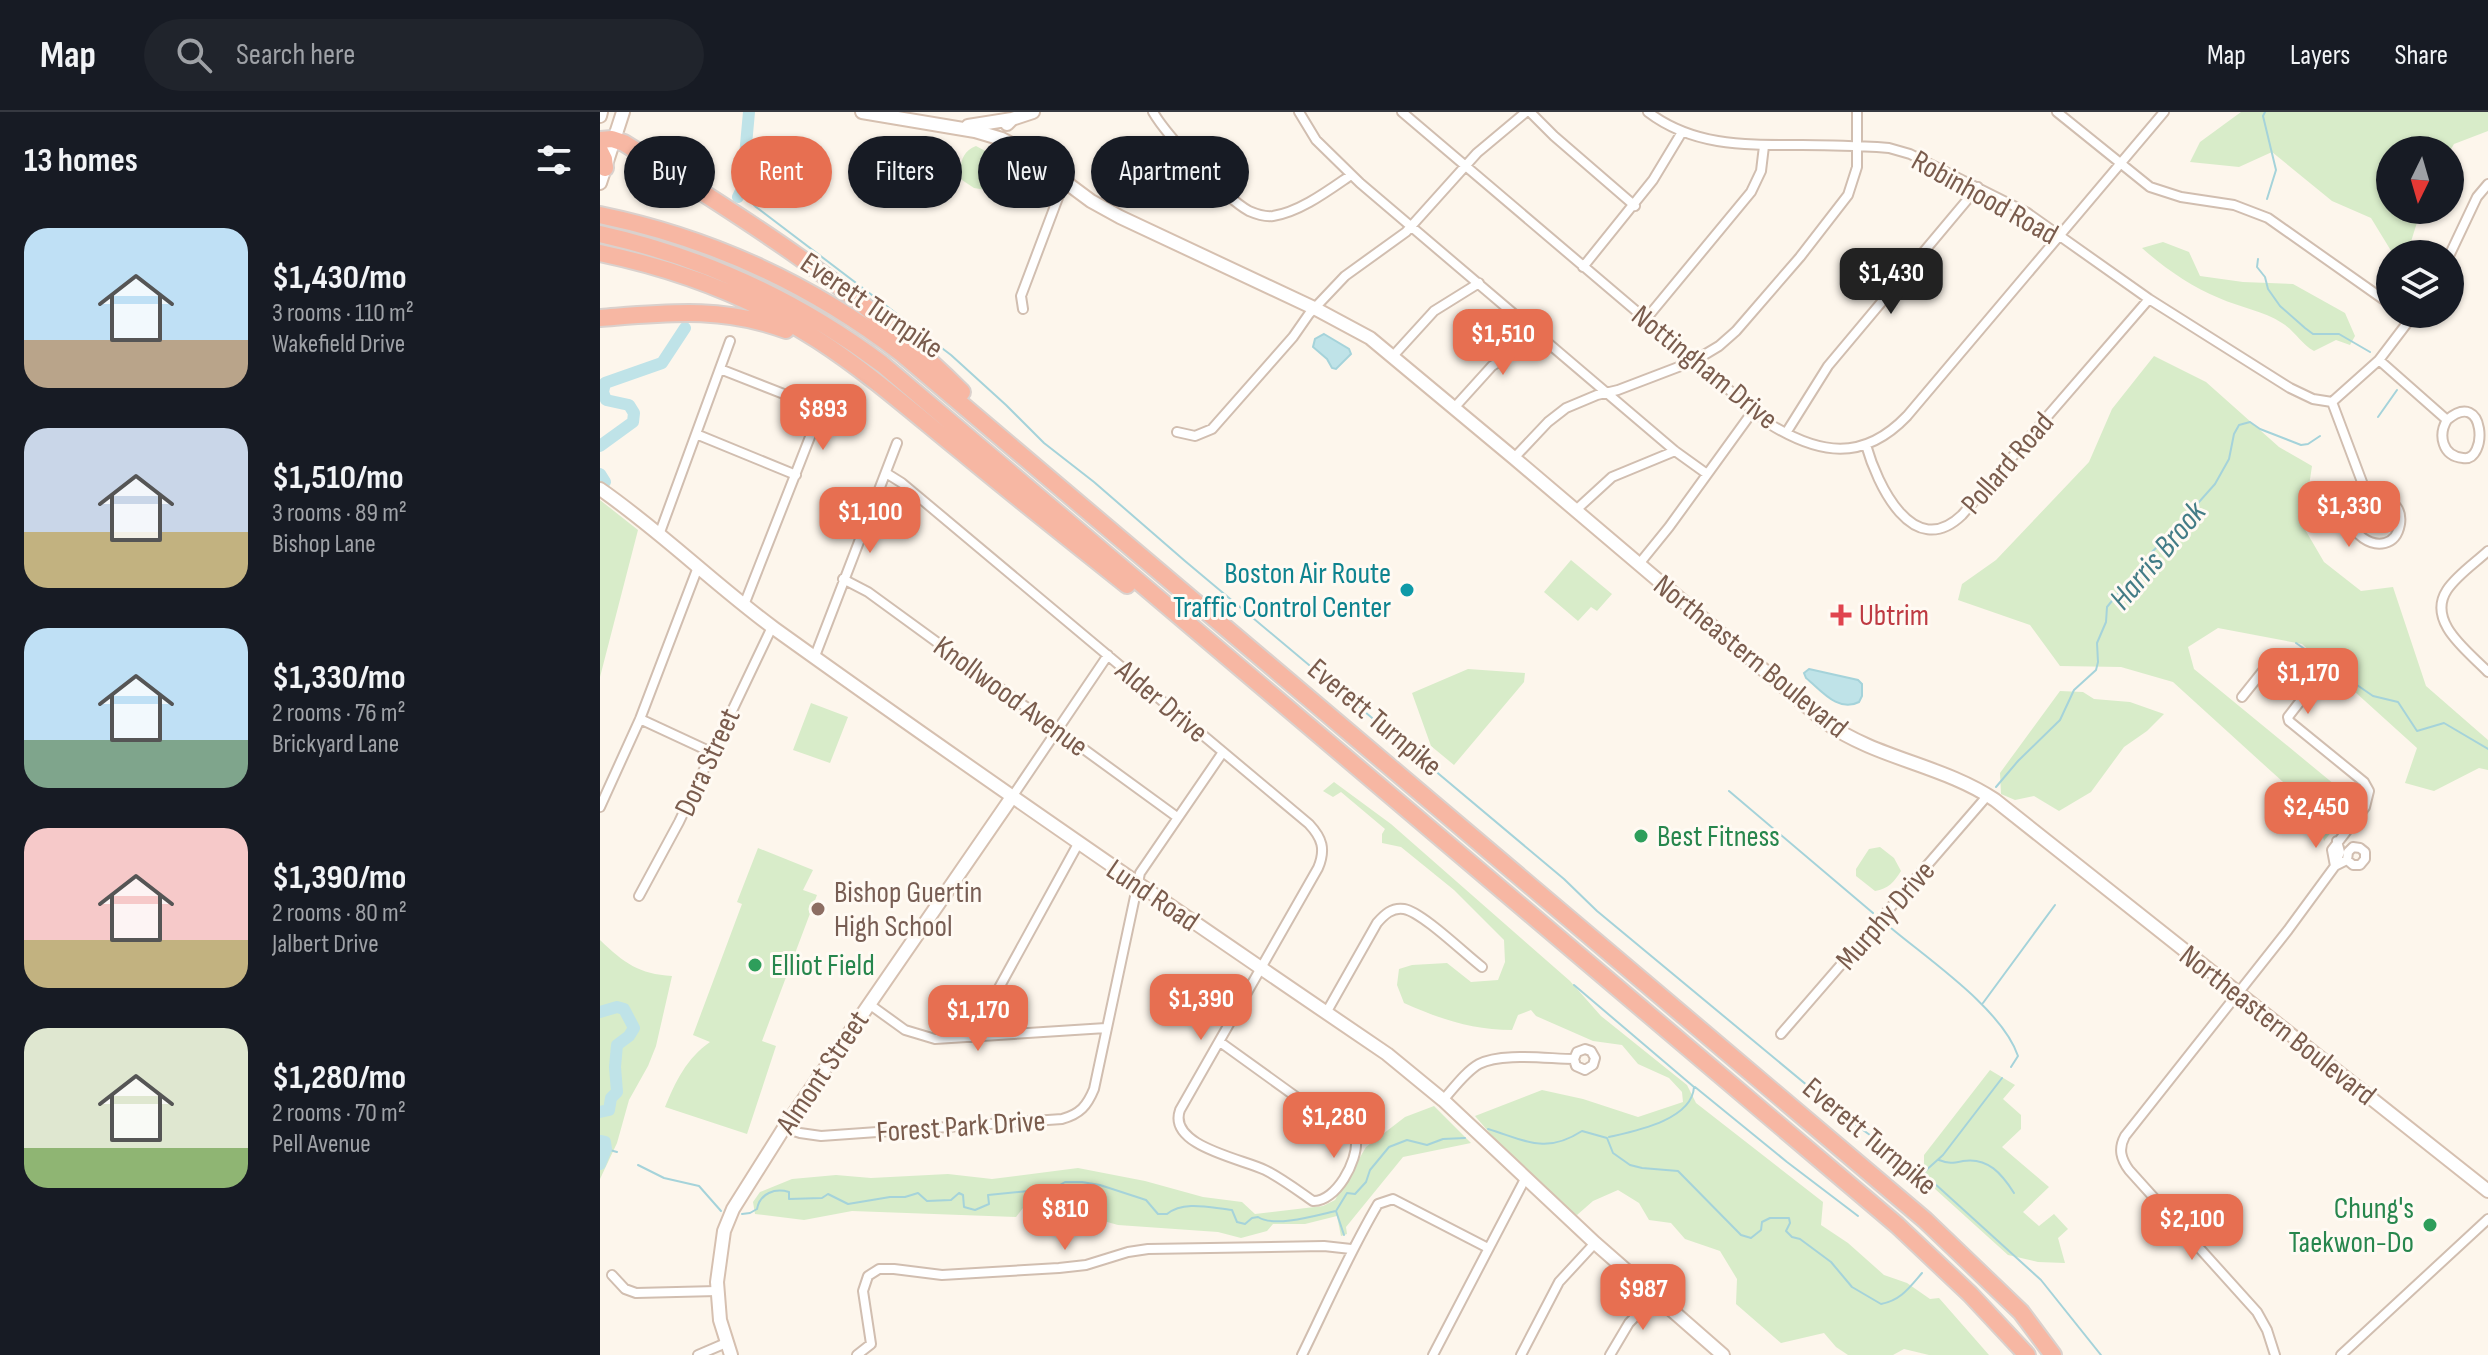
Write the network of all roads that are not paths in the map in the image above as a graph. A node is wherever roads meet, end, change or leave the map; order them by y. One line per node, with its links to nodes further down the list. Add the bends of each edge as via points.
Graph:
1 (623, 112): 16 (street)
2 (862, 112): 12 (street, Northeastern Boulevard)
3 (1153, 112): 22 (street, via 1169,136 1252,212 1281,213)
4 (1299, 112): 22 (street, via 1316,140)
5 (1402, 112): 21 (street, Nottingham Drive)
6 (1528, 112): 21 (street); 27 (street)
7 (1648, 112): 13 (street, Robinhood Road)
8 (1857, 112): 18 (street)
9 (2057, 112): 20 (street)
10 (2164, 112): 20 (street)
11 (1022, 116): 12 (street); 15 (street)
12 (959, 129): 14 (street, Northeastern Boulevard)
13 (1682, 132): 17 (street, Robinhood Road, via 1718,143); 27 (street)
14 (989, 136)
15 (1005, 136)
16 (607, 140): 23 (street); 66 (highway, via 730,209 882,319)
17 (1764, 146): 18 (street, Robinhood Road); 42 (street, via 1751,192)
18 (1858, 146): 25 (street, Robinhood Road, via 1899,150); 48 (street, via 1855,178 1839,209 1736,331)
19 (600, 151): 23 (highway)
20 (2120, 163): 32 (street); 37 (street, via 2160,191 2234,205 2268,218)
21 (1464, 167): 30 (street); 35 (street, Nottingham Drive)
22 (1351, 175): 30 (street)
23 (602, 176)
24 (2488, 184): 33 (street)
25 (1978, 187): 32 (street, Robinhood Road); 57 (street, via 1828,366)
26 (1075, 189): 40 (street, Northeastern Boulevard, via 1120,217)
27 (1635, 206): 35 (street)
28 (1054, 208): 39 (street, via 1021,296)
29 (600, 215): 66 (highway, Everett Turnpike, via 715,248 817,296 901,353)
30 (1411, 226): 36 (street); 40 (street, via 1345,276)
31 (600, 234): 85 (highway, Everett Turnpike, via 742,280 861,349)
32 (2060, 236): 38 (street, Robinhood Road); 60 (street, via 1907,416 1889,434)
33 (2457, 240)
34 (600, 253): 50 (highway, via 675,272 748,302 812,336)
35 (1583, 267): 42 (street, Nottingham Drive)
36 (1479, 283): 44 (street); 46 (street, via 1434,311)
37 (2376, 294)
38 (2149, 299): 52 (street, Robinhood Road, via 2290,388); 60 (street, Pollard Road, via 1962,515 1945,528 1921,527 1896,508 1881,486)
39 (1023, 309)
40 (1316, 309): 46 (street, Northeastern Boulevard); 56 (street, via 1212,429 1195,436)
41 (600, 318): 50 (highway, via 688,312 744,317 809,341)
42 (1646, 319): 48 (street, Nottingham Drive)
43 (2400, 328): 47 (street)
44 (1540, 336): 51 (street); 53 (street, via 1492,366)
45 (730, 341): 49 (street)
46 (1393, 356): 53 (street, Northeastern Boulevard)
47 (2379, 360): 52 (street); 55 (street)
48 (1694, 361): 51 (street); 54 (street, Nottingham Drive)
49 (720, 369): 58 (street); 65 (street, via 816,408 818,419)
50 (871, 379): 85 (highway)
51 (1607, 392): 61 (street); 62 (street, via 1557,414)
52 (2332, 402): 68 (street)
53 (1454, 408): 62 (street, Northeastern Boulevard)
54 (1753, 411): 57 (street, Nottingham Drive); 64 (street)
55 (2447, 420): 55 (street, via 2460,413 2478,417 2488,433 2484,448 2469,458 2451,454 2442,438)
56 (1177, 432)
57 (1786, 433): 60 (street, Nottingham Drive, via 1832,448)
58 (696, 434): 65 (street); 70 (street)
59 (897, 443): 63 (street)
60 (1866, 445)
61 (1675, 451): 64 (street); 69 (street, via 1612,477)
62 (1514, 458): 69 (street, Northeastern Boulevard)
63 (886, 473): 74 (street); 77 (street, Alder Drive)
64 (1707, 474): 72 (street)
65 (796, 475): 75 (street)
66 (1045, 475): 117 (highway, Everett Turnpike, via 1925,1220)
67 (600, 489): 70 (street, Lund Road)
68 (2368, 498): 68 (street, via 2355,510 2354,529 2368,542 2386,542 2400,527 2399,511 2388,499)
69 (1576, 510): 72 (street, Northeastern Boulevard)
70 (659, 535): 73 (street, Lund Road)
71 (2488, 551): 79 (street, via 2448,589 2442,604 2447,626)
72 (1639, 564): 86 (street, Northeastern Boulevard, via 1838,731)
73 (698, 567): 75 (street, Lund Road); 81 (street)
74 (843, 579): 78 (street); 82 (street, Knollwood Avenue)
75 (744, 605): 76 (street, Lund Road)
76 (772, 627): 78 (street, Lund Road); 83 (street, Dora Street)
77 (1108, 655): 82 (street, Almont Street); 84 (street, Alder Drive)
78 (815, 656): 87 (street, Lund Road)
79 (2486, 665)
80 (2242, 697): 92 (street, via 2279,657 2298,664 2310,677 2312,686 2289,721 2369,791 2365,807 2332,850)
81 (640, 719): 83 (street); 88 (street)
82 (1057, 730): 87 (street, Almont Street); 89 (street, Knollwood Avenue)
83 (711, 752): 94 (street, Dora Street)
84 (1223, 752): 89 (street, Forest Park Drive); 96 (street, Alder Drive, via 1309,824 1323,845 1318,868)
85 (1384, 790): 115 (highway, Everett Turnpike, via 1897,1225)
86 (1988, 795): 97 (street, Northeastern Boulevard); 101 (street, Murphy Drive)
87 (1012, 797): 90 (street, Lund Road); 98 (street, Almont Street)
88 (600, 807)
89 (1177, 817): 93 (street, Forest Park Drive)
90 (1078, 844): 93 (street, Lund Road); 102 (street)
91 (2347, 860): 92 (street)
92 (2335, 866): 97 (street)
93 (1137, 884): 96 (street, Lund Road); 100 (street, Forest Park Drive)
94 (639, 896)
95 (1482, 967): 99 (street, via 1413,912 1389,911)
96 (1261, 969): 99 (street, Lund Road); 103 (street)
97 (2238, 992): 108 (street, Northeastern Boulevard); 130 (street, via 2121,1147 2124,1163 2257,1312)
98 (869, 1004): 102 (street, via 915,1034); 106 (street, Almont Street)
99 (1326, 1013): 105 (street, Lund Road)
100 (1106, 1028): 102 (street); 106 (street, Forest Park Drive, via 1094,1089 1084,1109 1070,1117 821,1136)
101 (1781, 1034)
102 (972, 1037)
103 (1220, 1042): 103 (street, via 1180,1110 1178,1123 1213,1151 1261,1168 1313,1201 1334,1193 1356,1140)
104 (1574, 1059): 105 (street, via 1485,1061)
105 (1443, 1100): 107 (street, Lund Road)
106 (784, 1128): 114 (street, Almont Street, via 727,1223)
107 (1525, 1179): 110 (street, Lund Road); 111 (street)
108 (2488, 1191)
109 (2488, 1219): 131 (street)
110 (1595, 1243): 116 (street, Lund Road); 124 (street, via 1554,1290)
111 (1488, 1248): 112 (street, via 1393,1199 1378,1204); 123 (street)
112 (1351, 1249): 121 (street, via 1148,1249 1074,1267 958,1275 879,1269 868,1276 863,1291 871,1339 869,1348); 122 (street)
113 (612, 1275): 114 (street, via 636,1293)
114 (717, 1291): 118 (street, Almont Street)
115 (1970, 1294): 126 (highway); 127 (highway, Everett Turnpike)
116 (1656, 1295): 119 (street, Lund Road); 125 (street, via 1629,1323)
117 (2021, 1312): 128 (highway, Everett Turnpike); 129 (highway)
118 (729, 1349): 120 (street)
119 (1715, 1352)
120 (698, 1355)
121 (857, 1355)
122 (1302, 1355)
123 (1433, 1355)
124 (1521, 1355)
125 (1610, 1355)
126 (2013, 1355)
127 (2027, 1355)
128 (2053, 1355)
129 (2066, 1355)
130 (2275, 1355)
131 (2341, 1355)

